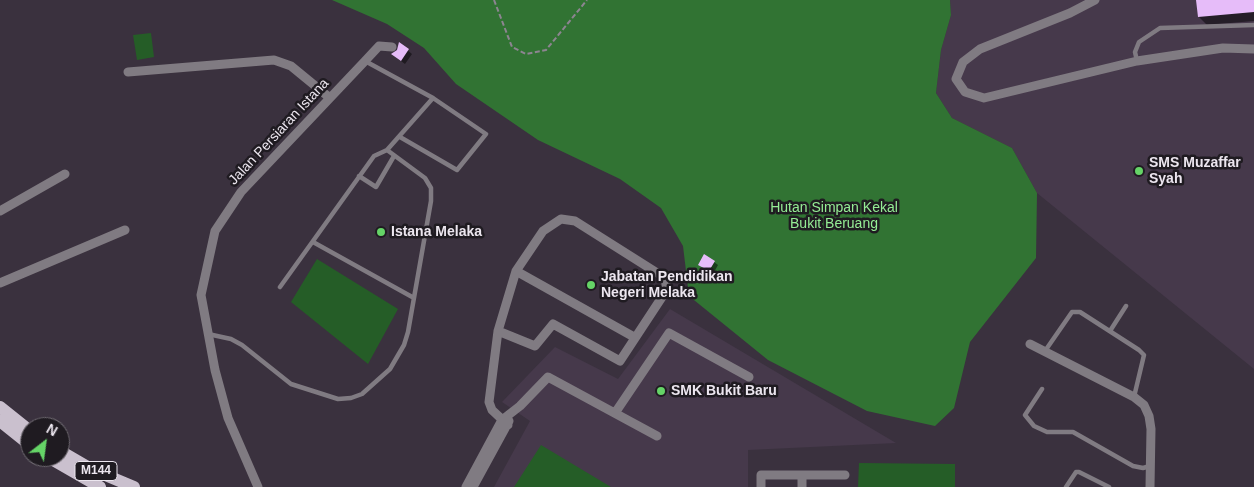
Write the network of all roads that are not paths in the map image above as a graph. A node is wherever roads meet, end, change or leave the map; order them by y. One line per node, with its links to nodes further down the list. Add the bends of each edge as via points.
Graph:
1 (1095, 0): 6 (street, via 980,49 963,62 956,78 965,92 984,98)
2 (1254, 24): 6 (lane, via 1160,28 1139,42 1135,52)
3 (392, 47): 5 (street, Jalan Persiaran Istana, via 379,46)
4 (1254, 49): 6 (street, via 1222,48)
5 (365, 61): 8 (street, Jalan Persiaran Istana); 9 (lane)
6 (1137, 61)
7 (128, 72): 8 (street, via 274,60 291,66)
8 (330, 98): 25 (street, Jalan Persiaran Istana, via 241,192 216,231 201,295)
9 (433, 98): 10 (lane); 10 (lane, via 486,134 457,170)
10 (400, 137): 11 (lane)
11 (387, 150): 12 (lane); 14 (lane, via 374,156)
12 (394, 156): 14 (lane, via 376,186); 21 (lane, via 425,178 431,188)
13 (65, 174): 15 (street)
14 (359, 176): 17 (lane)
15 (0, 211)
16 (125, 230): 19 (street)
17 (313, 242): 20 (lane); 21 (lane)
18 (516, 271): 23 (street); 26 (street); 26 (street, via 543,231 561,219 575,221 662,276 666,283 666,291)
19 (0, 283)
20 (280, 287)
21 (414, 298): 25 (lane, via 408,332 397,358 371,387 351,398 325,396 291,384 242,345)
22 (1126, 306): 24 (lane)
23 (498, 331): 26 (street, via 535,346 553,324 620,361); 35 (street, via 489,402 492,410)
24 (1110, 331): 28 (lane, via 1080,312 1072,312); 31 (lane, via 1144,355)
25 (208, 334): 46 (street, Jalan Persiaran Istana, via 228,418)
26 (634, 337)
27 (1030, 344): 28 (street)
28 (1044, 352): 31 (street)
29 (749, 377): 33 (street, via 668,333)
30 (1042, 389): 40 (lane, via 1026,415 1034,426 1047,432 1073,432 1133,466)
31 (1134, 397): 40 (street, via 1144,405 1149,416)
32 (0, 406): 36 (main road)
33 (615, 413): 35 (street, via 548,377); 37 (street)
34 (0, 421): 38 (main road)
35 (505, 422): 47 (street); 48 (street)
36 (20, 423)
37 (657, 436)
38 (20, 437)
39 (70, 457): 45 (main road, M144)
40 (1150, 466): 53 (street)
41 (65, 467): 44 (main road, M144)
42 (802, 475): 43 (street); 49 (street, via 761,475); 50 (street)
43 (845, 475)
44 (100, 487)
45 (134, 487)
46 (258, 487)
47 (466, 487)
48 (473, 487)
49 (761, 487)
50 (802, 487)
51 (1066, 487): 52 (lane, via 1076,472)
52 (1109, 487)
53 (1150, 487)

